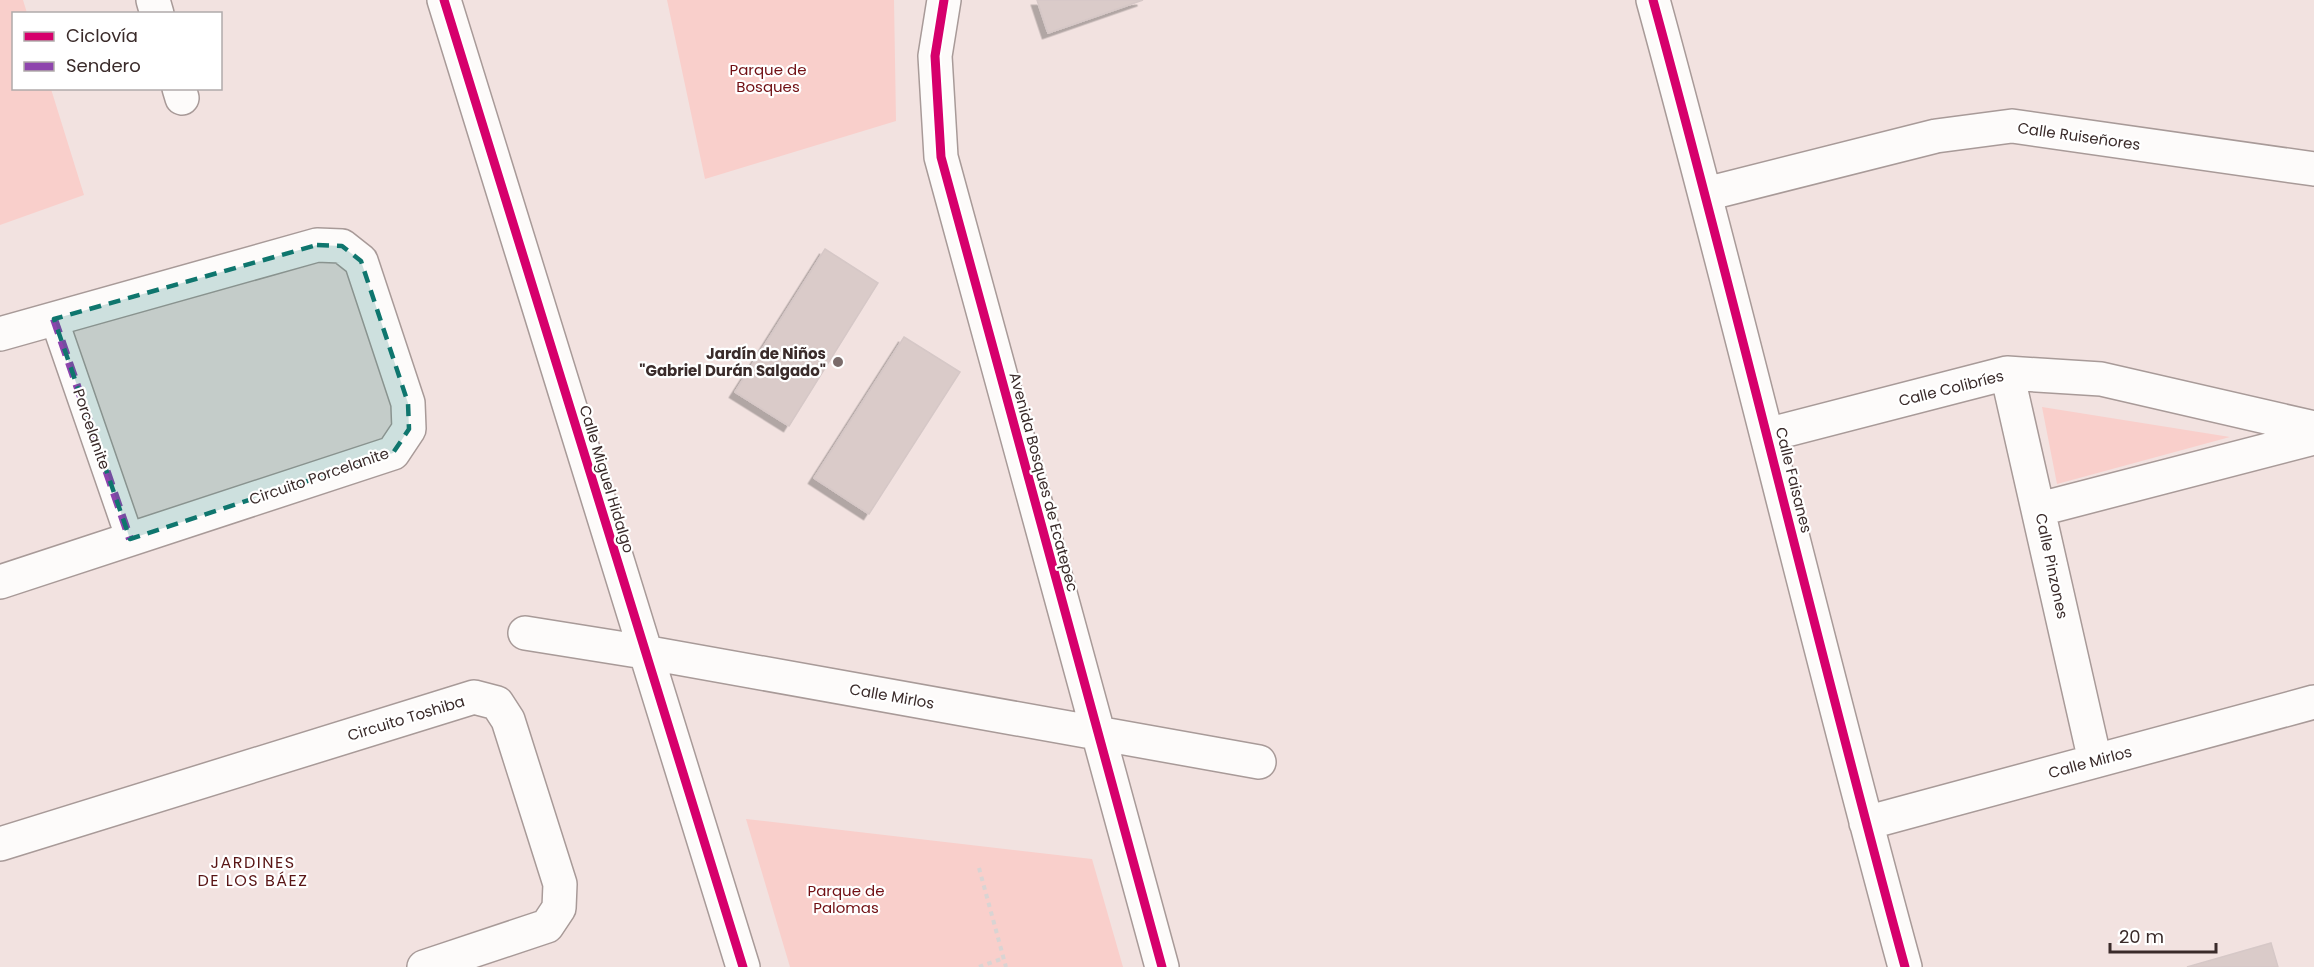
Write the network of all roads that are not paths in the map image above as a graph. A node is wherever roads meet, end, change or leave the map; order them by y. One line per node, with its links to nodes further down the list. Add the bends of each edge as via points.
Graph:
1 (444, 0): 16 (street, Calle Miguel Hidalgo)
2 (944, 0): 18 (street, Avenida Bosques de Ecatepec, via 935,56 941,157)
3 (1653, 0): 5 (street, Calle Faisanes)
4 (2314, 169): 5 (street, Calle Ruiseñores, via 2012,126 1936,136)
5 (1706, 194): 10 (street, Calle Faisanes)
6 (54, 319): 7 (street, Circuito Porcelanite); 13 (street, Porcelanite); 13 (street, Circuito Porcelanite, via 317,245 342,246 361,261 408,403 408,429 393,453)
7 (0, 334)
8 (2007, 373): 9 (street, Calle Colibríes, via 2101,379); 10 (street, Calle Colibríes); 12 (street, Calle Pinzones)
9 (2314, 428)
10 (1767, 435): 21 (street, Calle Faisanes)
11 (2314, 438): 12 (street)
12 (2040, 508): 19 (street, Calle Pinzones)
13 (130, 539): 14 (street, Circuito Porcelanite)
14 (0, 582)
15 (525, 633): 16 (street, Calle Mirlos)
16 (644, 652): 18 (street, Calle Mirlos); 24 (street, Calle Miguel Hidalgo)
17 (2314, 702): 19 (street, Calle Mirlos)
18 (1096, 732): 20 (street, Calle Mirlos); 25 (street, Avenida Bosques de Ecatepec)
19 (2095, 761): 21 (street, Calle Mirlos)
20 (1259, 762)
21 (1866, 822): 26 (street, Calle Faisanes)
22 (0, 844): 23 (street, Circuito Toshiba, via 474,697 496,703 508,720 560,884 559,908 547,926)
23 (424, 967)
24 (743, 967)
25 (1162, 967)
26 (1905, 967)

